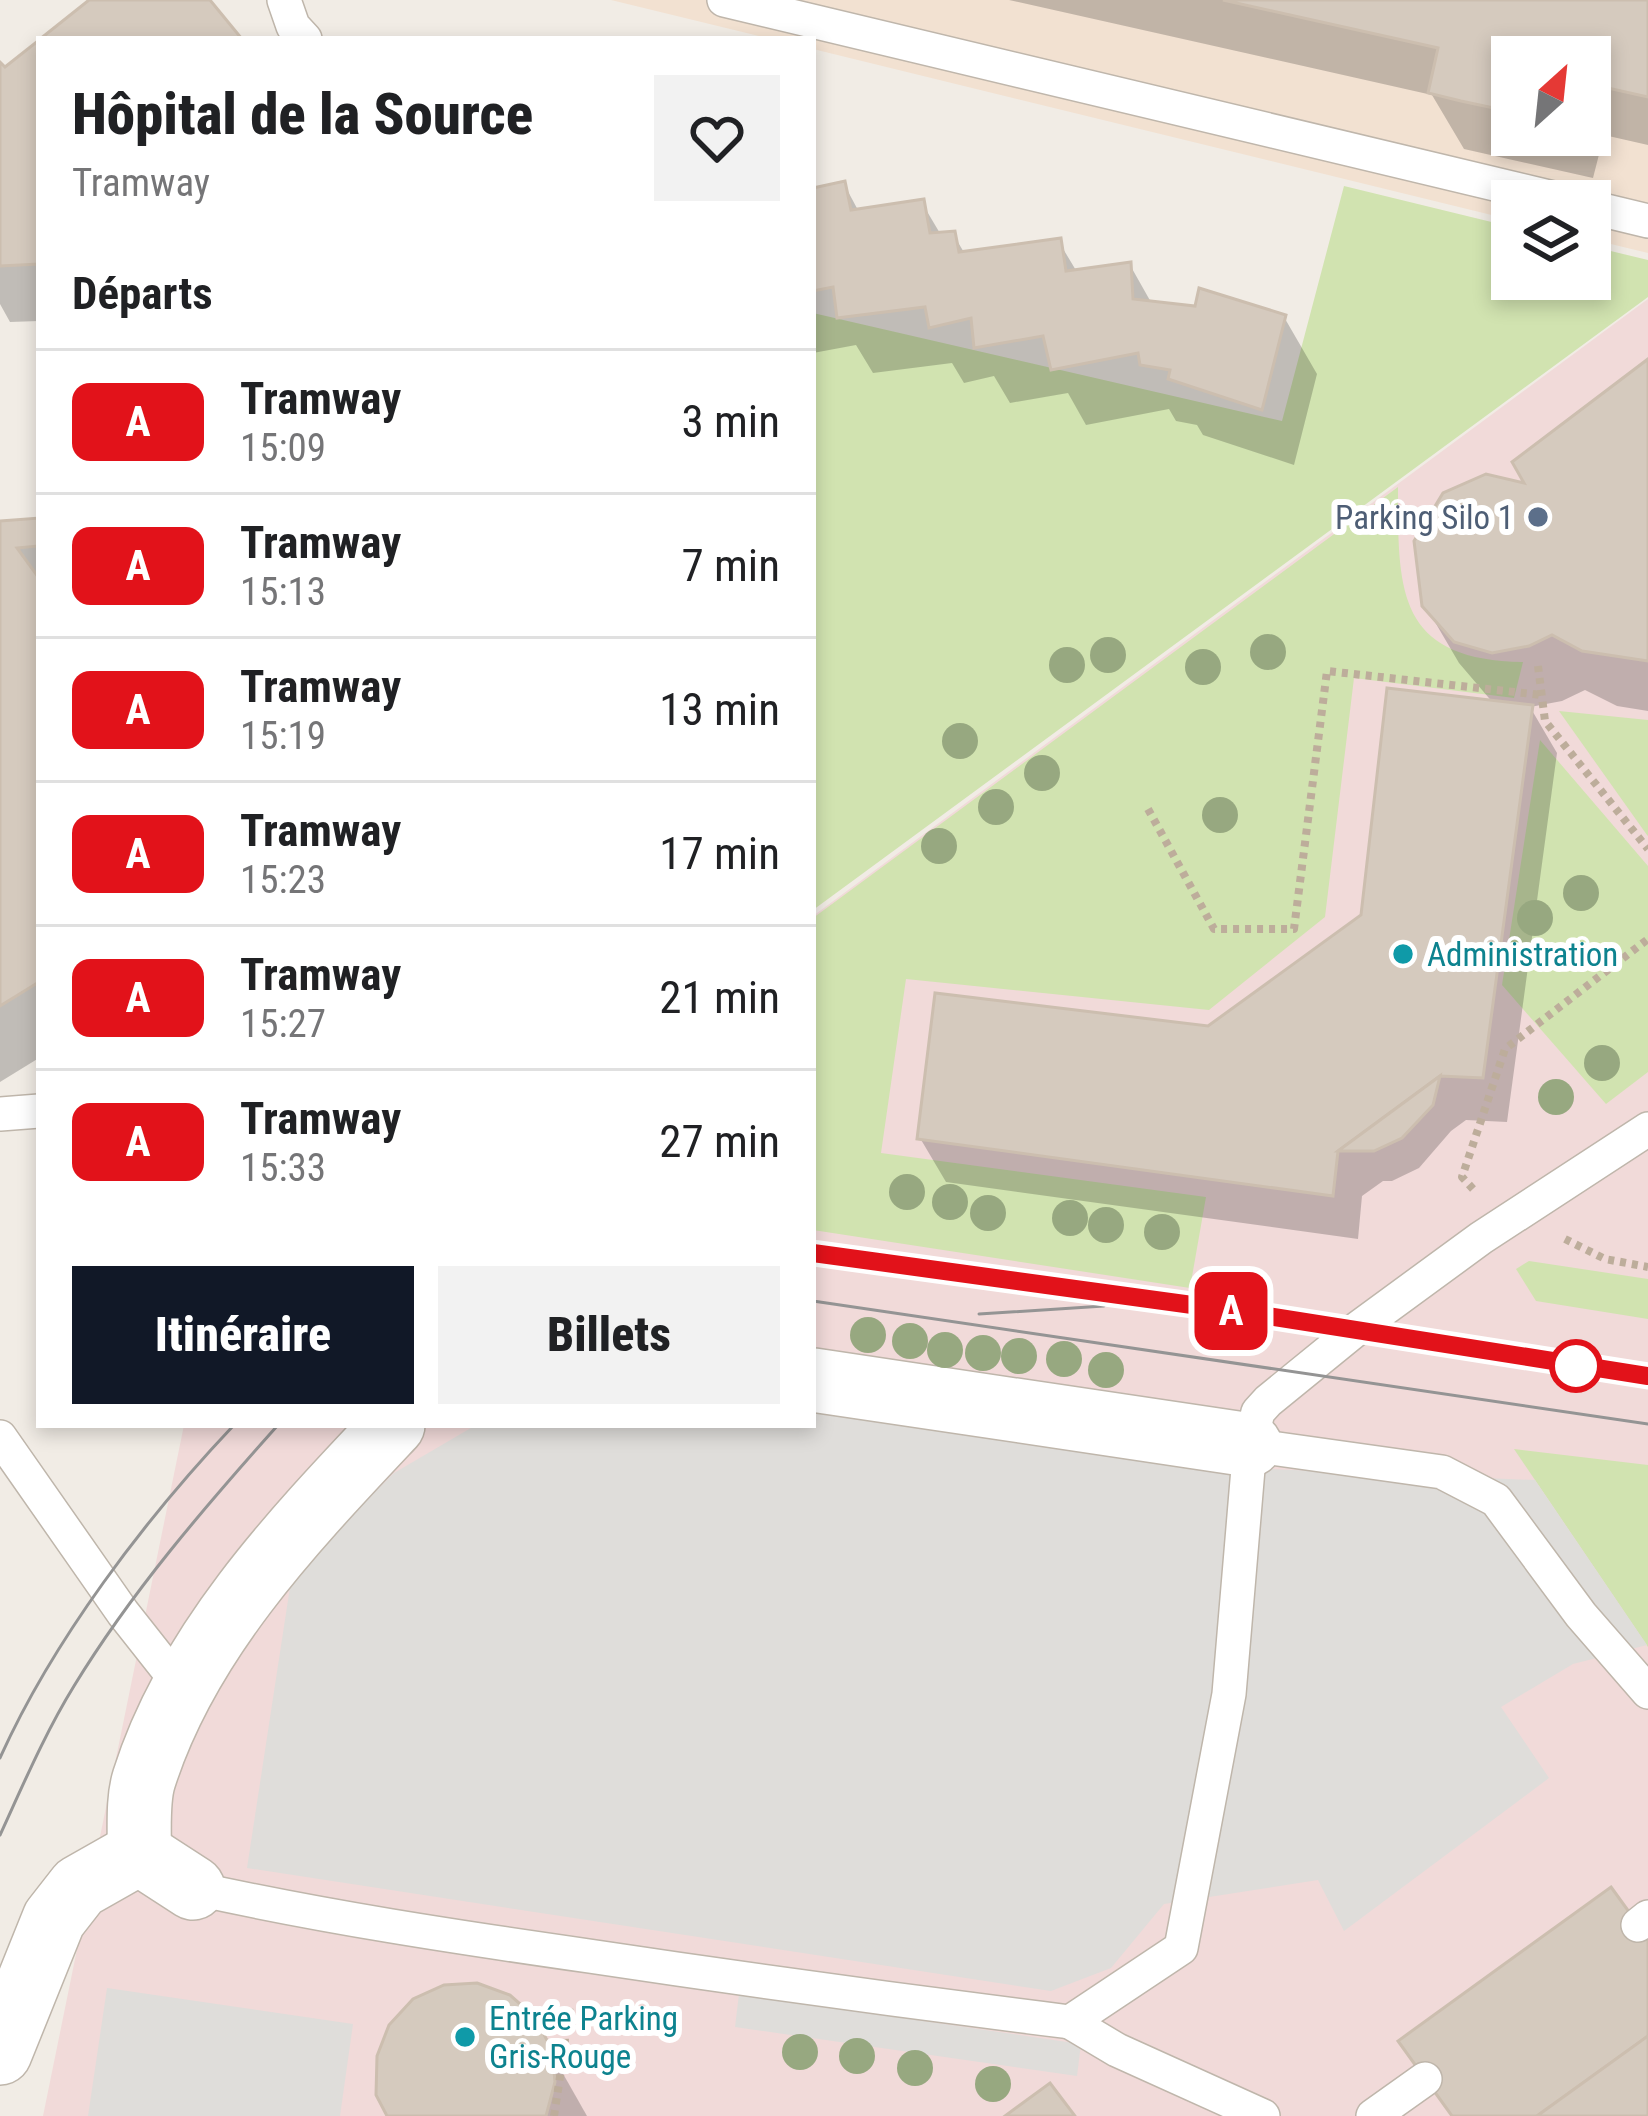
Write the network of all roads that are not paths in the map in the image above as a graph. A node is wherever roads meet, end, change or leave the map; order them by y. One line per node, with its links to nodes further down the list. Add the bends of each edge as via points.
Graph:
1 (284, 0): 3 (lane)
2 (724, 0): 4 (lane)
3 (301, 36)
4 (1491, 183)
5 (1611, 212): 6 (lane)
6 (1648, 221)
7 (36, 1111): 8 (lane)
8 (0, 1114)
9 (1648, 1129): 13 (lane, via 1444,1264 1268,1400)
10 (816, 1380): 13 (street)
11 (390, 1428): 14 (street, via 270,1558)
12 (0, 1437): 14 (lane)
13 (1250, 1444): 15 (lane, via 1442,1472 1496,1500); 18 (lane, via 1229,1694 1181,1948)
14 (182, 1689): 16 (street, via 142,1783)
15 (1648, 1692)
16 (139, 1853): 17 (street); 19 (street, via 79,1887 54,1919)
17 (193, 1888): 18 (lane, via 307,1914)
18 (1070, 2022): 21 (lane)
19 (0, 2053)
20 (1425, 2079): 22 (lane)
21 (1263, 2116)
22 (1373, 2116)

